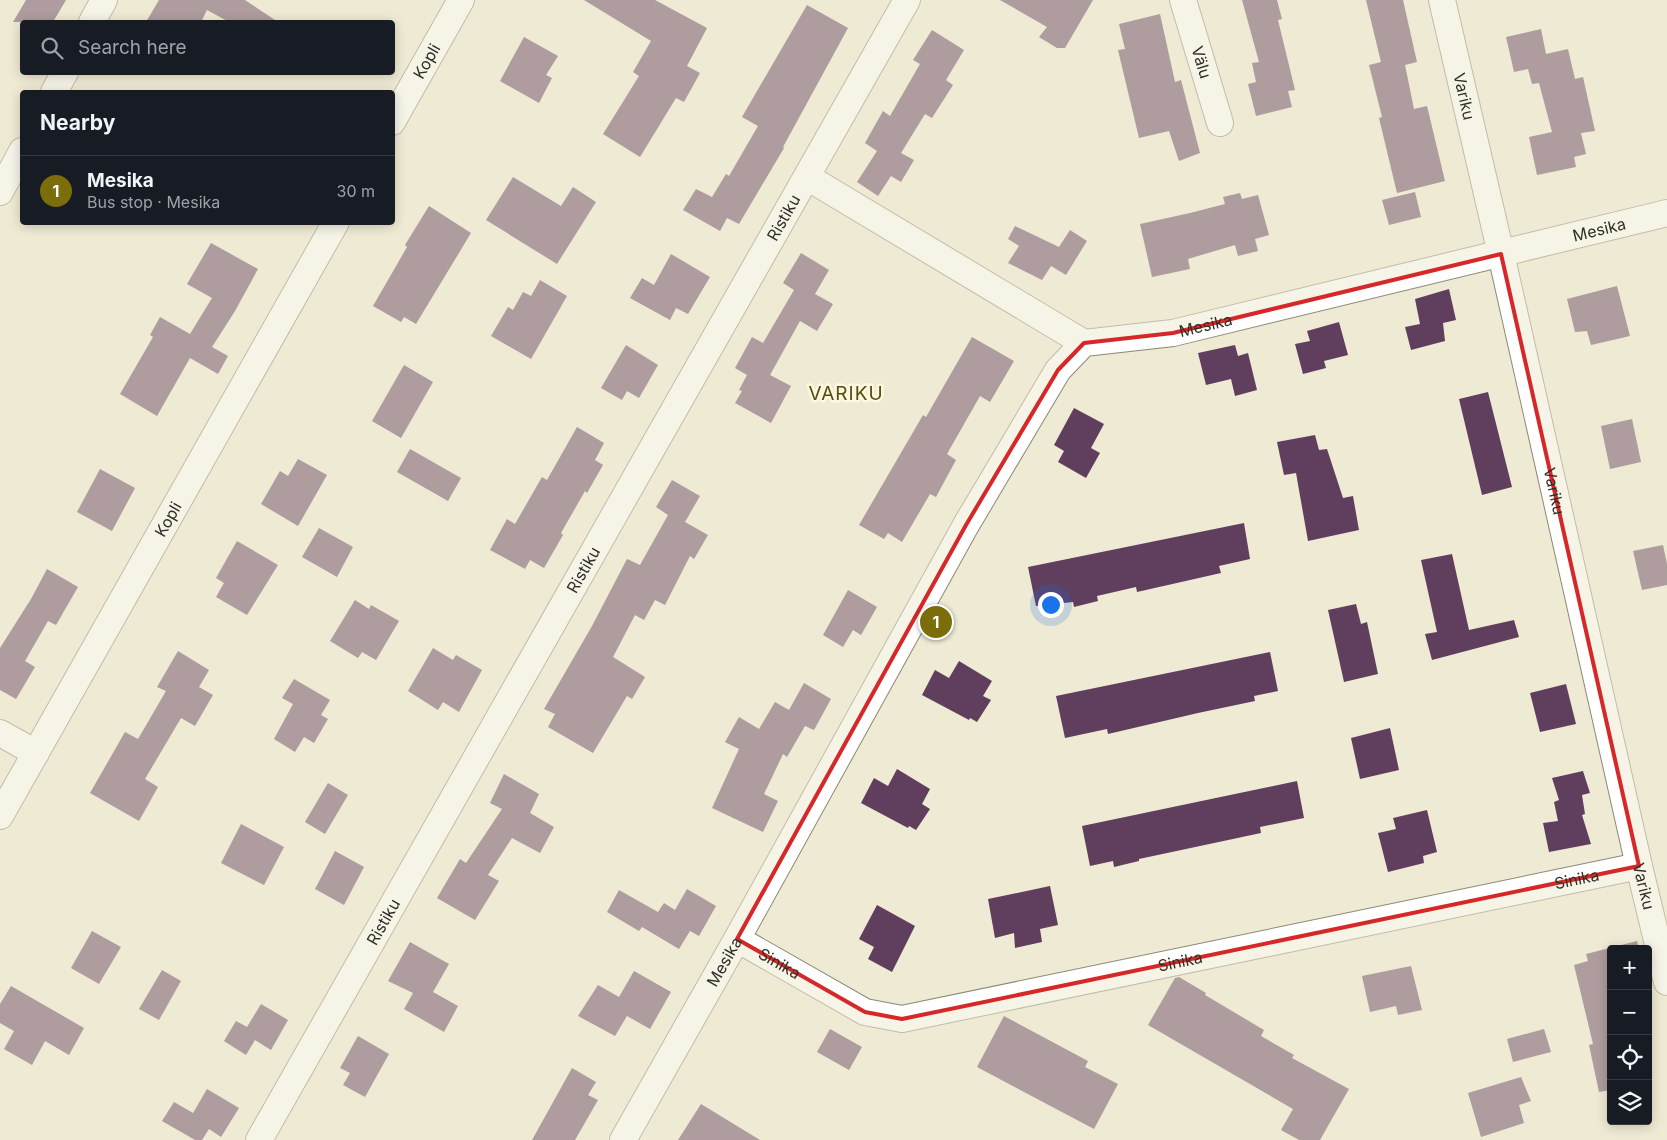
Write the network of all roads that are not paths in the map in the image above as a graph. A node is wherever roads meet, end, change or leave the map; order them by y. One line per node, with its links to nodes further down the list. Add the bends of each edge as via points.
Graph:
1 (104, 0): 6 (street)
2 (461, 0): 9 (street, Kopli)
3 (907, 0): 12 (street, Ristiku)
4 (1184, 0): 10 (street, Välu)
5 (1442, 0): 16 (street, Variku)
6 (93, 20)
7 (63, 75): 8 (street)
8 (55, 90)
9 (395, 117)
10 (1220, 123)
11 (20, 155): 13 (street)
12 (807, 177): 17 (street); 24 (street, Ristiku)
13 (0, 192)
14 (1667, 213): 16 (street, Mesika)
15 (334, 225): 19 (street, Kopli)
16 (1501, 254): 17 (street, Mesika, via 1173,334); 21 (street, Variku)
17 (1084, 343): 22 (street, Mesika, via 1058,370 966,526)
18 (0, 733): 19 (street)
19 (36, 753): 20 (street, Kopli)
20 (0, 816)
21 (1639, 866): 22 (street, Sinika, via 902,1019 865,1012); 23 (street, Variku)
22 (737, 939): 25 (street, Mesika)
23 (1667, 982)
24 (260, 1140)
25 (623, 1140)

